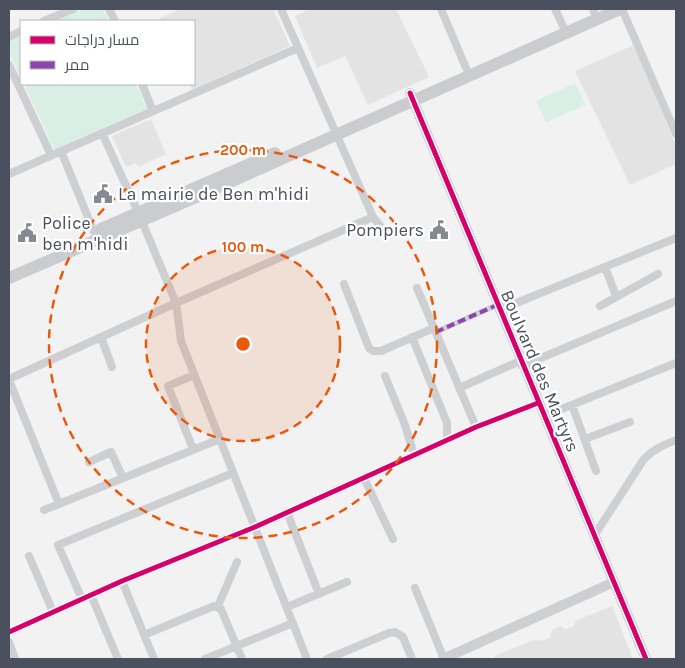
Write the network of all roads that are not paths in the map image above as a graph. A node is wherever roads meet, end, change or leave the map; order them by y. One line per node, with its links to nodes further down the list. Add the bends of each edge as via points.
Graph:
1 (48, 9): 8 (street)
2 (73, 9): 8 (street)
3 (281, 9): 10 (street)
4 (441, 9): 12 (street)
5 (555, 9): 9 (street)
6 (621, 9): 14 (main road); 18 (street)
7 (596, 10): 9 (main road)
8 (48, 20)
9 (562, 26): 12 (main road)
10 (298, 48): 15 (street); 16 (street)
11 (9, 65): 20 (street)
12 (466, 68): 14 (main road)
13 (142, 85): 15 (street)
14 (411, 97): 16 (main road); 37 (street, Boulvard des Martyrs)
15 (154, 111): 17 (street)
16 (335, 131): 22 (main road); 23 (street)
17 (102, 133): 19 (street); 22 (street)
18 (676, 134)
19 (61, 151): 20 (street); 24 (street)
20 (52, 155): 21 (street)
21 (9, 174)
22 (140, 217): 24 (main road); 30 (main road); 35 (street)
23 (374, 217): 25 (street); 35 (street)
24 (94, 232): 28 (main road)
25 (386, 233)
26 (676, 238): 27 (street)
27 (605, 267): 33 (street); 37 (street)
28 (9, 269)
29 (658, 274): 33 (street)
30 (9, 278)
31 (344, 284): 40 (street, via 369,348 380,351)
32 (416, 288): 38 (street)
33 (616, 296): 36 (street)
34 (676, 301): 41 (street)
35 (176, 303): 39 (street); 44 (street, via 181,341)
36 (600, 306)
37 (498, 308): 38 (street); 41 (street, Boulvard des Martyrs)
38 (435, 330): 40 (street); 47 (street)
39 (101, 337): 43 (street); 46 (street)
40 (412, 337): 55 (street, via 447,423)
41 (521, 363): 47 (street); 48 (street, Boulvard des Martyrs)
42 (676, 363): 49 (street)
43 (112, 367)
44 (194, 375): 53 (street); 57 (street, via 168,386)
45 (385, 376): 58 (street)
46 (9, 380): 64 (street)
47 (459, 388): 52 (street)
48 (538, 403): 50 (street, Boulvard des Martyrs); 52 (street)
49 (572, 405): 50 (street); 54 (street)
50 (544, 416): 68 (street, Boulvard des Martyrs)
51 (630, 422): 54 (street)
52 (476, 427): 55 (street)
53 (220, 438): 57 (street); 61 (street)
54 (584, 439): 60 (street)
55 (447, 440): 58 (street)
56 (676, 440): 68 (street, via 660,446 644,459)
57 (193, 449): 62 (street)
58 (414, 455): 63 (street)
59 (89, 462): 62 (street, via 112,452)
60 (596, 471)
61 (234, 472): 67 (street); 78 (street, via 58,545)
62 (122, 478): 64 (street)
63 (364, 478): 66 (street); 69 (street)
64 (59, 504): 65 (street)
65 (44, 510)
66 (287, 512): 67 (street); 76 (street)
67 (255, 526): 72 (street); 80 (street)
68 (594, 536): 74 (street, Boulvard des Martyrs)
69 (393, 539)
70 (29, 556): 81 (street)
71 (237, 562): 79 (street)
72 (122, 581): 77 (street); 84 (street)
73 (347, 582): 76 (street)
74 (614, 582): 96 (street); 97 (street, Boulvard des Martyrs)
75 (415, 588): 96 (street)
76 (319, 594): 80 (street)
77 (91, 595): 78 (street); 89 (street)
78 (82, 599): 81 (street)
79 (218, 606): 84 (street); 86 (street)
80 (287, 607): 82 (street)
81 (53, 612): 83 (street)
82 (293, 623): 86 (street); 87 (street)
83 (9, 632)
84 (144, 635): 90 (street)
85 (9, 642): 88 (street)
86 (237, 647): 91 (street); 92 (street)
87 (306, 657): 93 (street)
88 (16, 659)
89 (118, 659)
90 (154, 659)
91 (205, 659)
92 (242, 659)
93 (296, 659)
94 (327, 659): 95 (street, via 394,632 403,637)
95 (412, 659)
96 (444, 659)
97 (646, 659)

